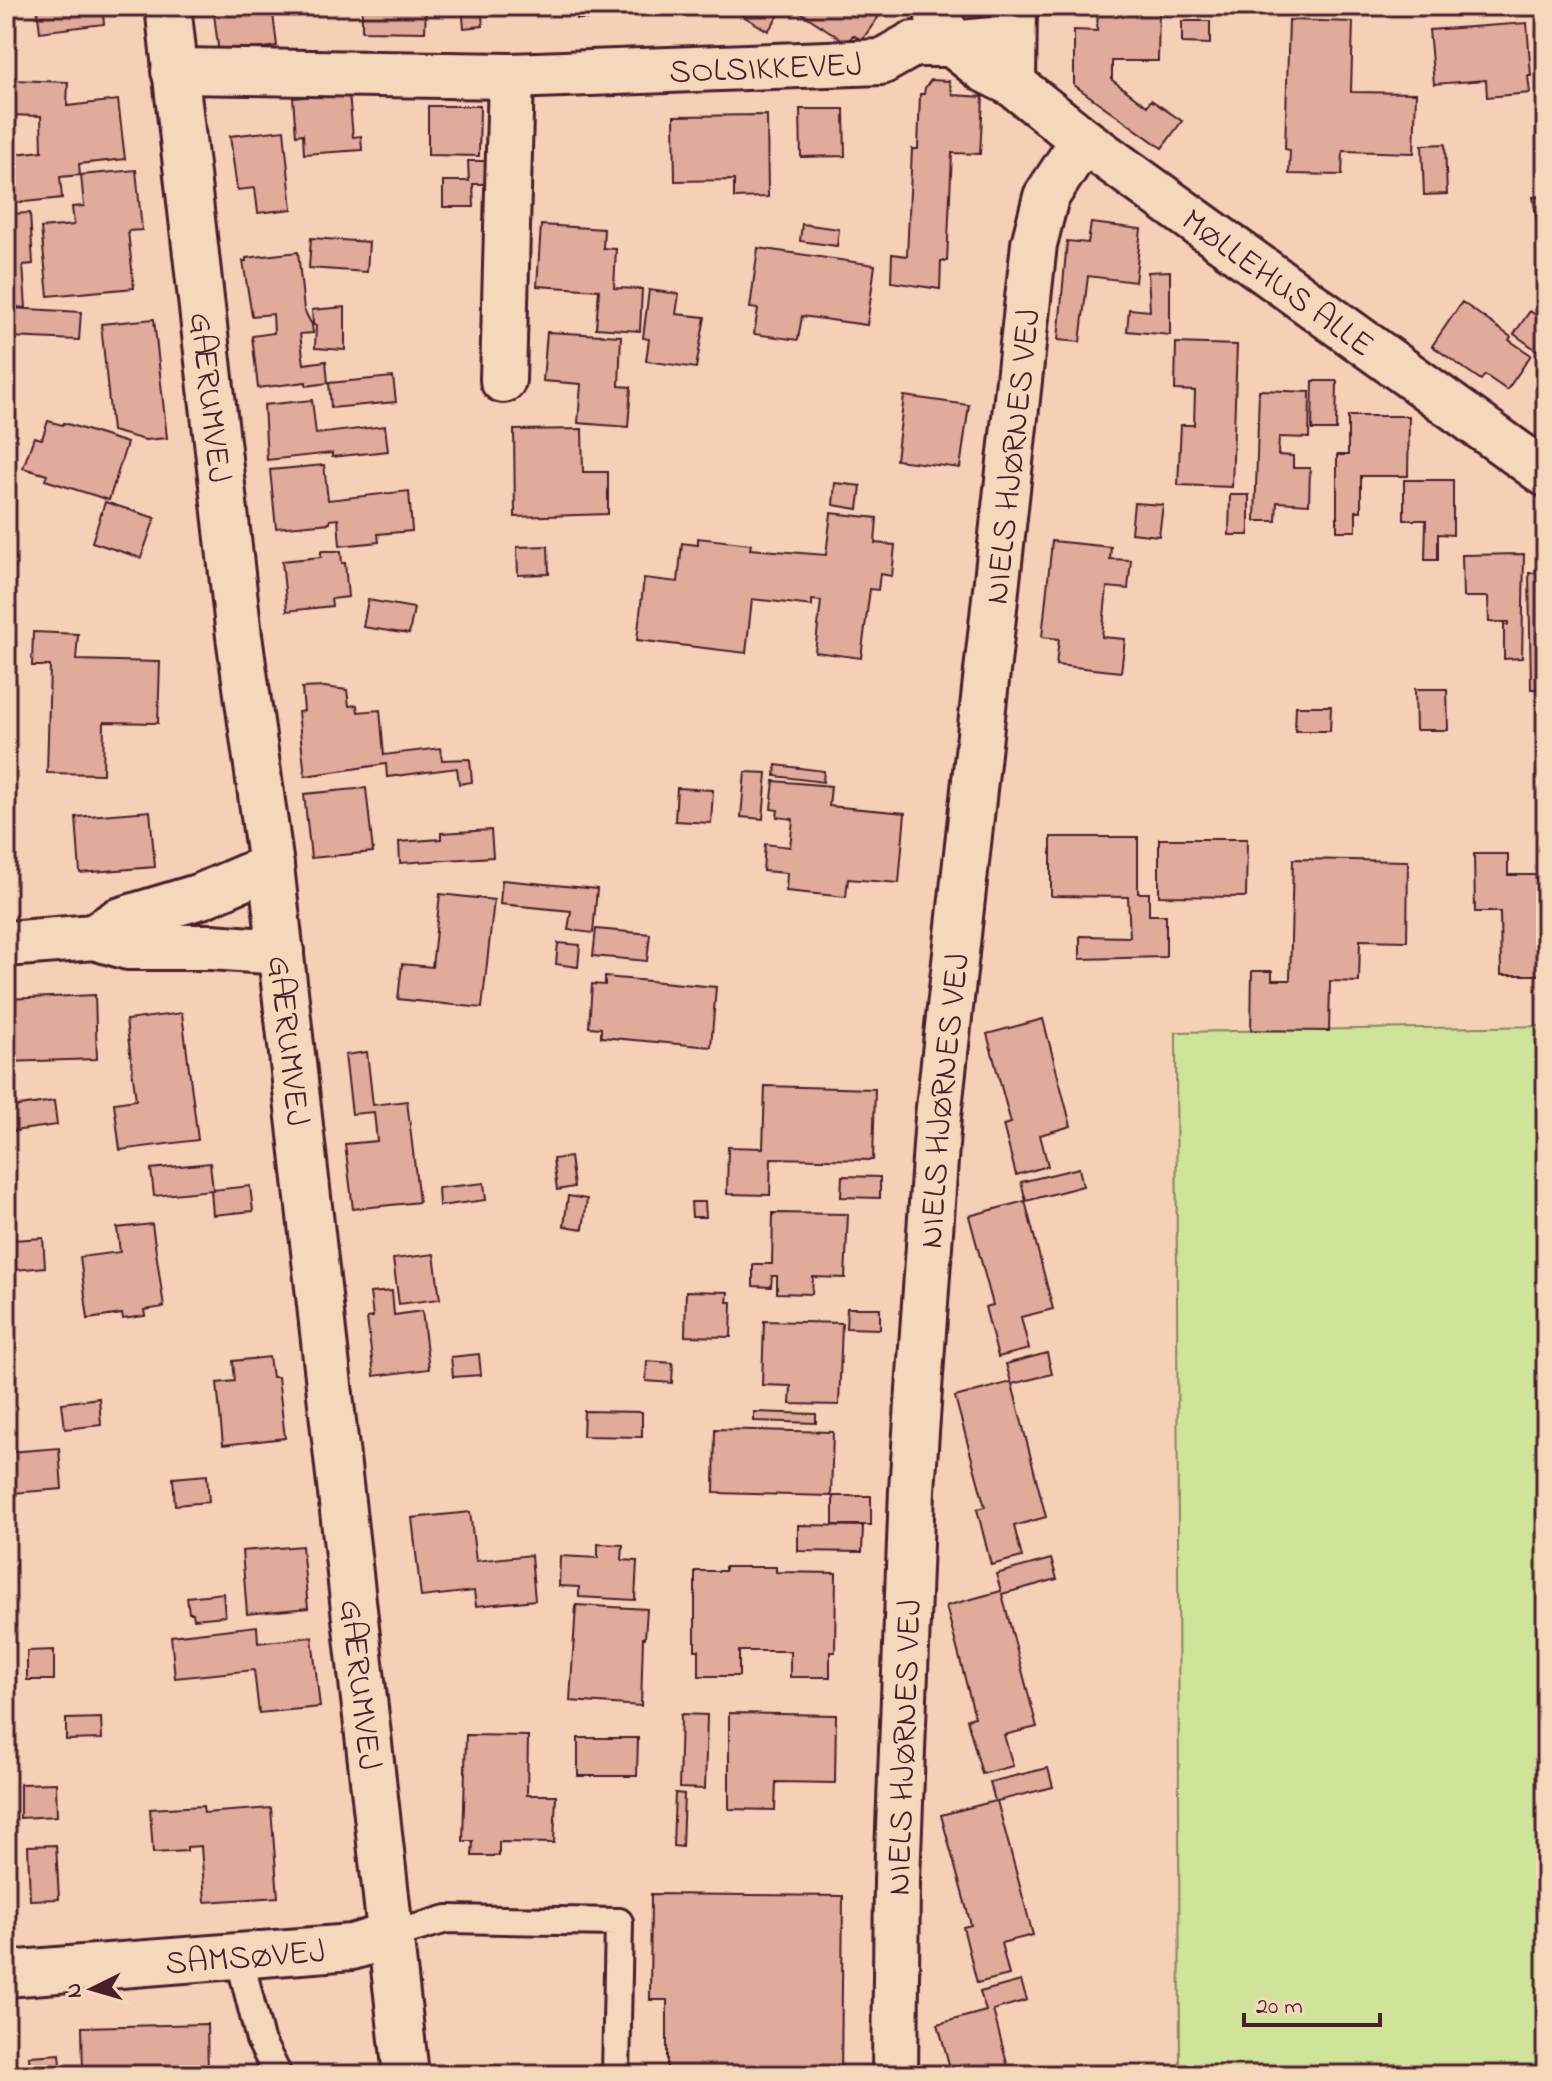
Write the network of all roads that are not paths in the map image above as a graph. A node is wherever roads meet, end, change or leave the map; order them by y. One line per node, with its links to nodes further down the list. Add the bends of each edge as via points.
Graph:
1 (168, 6): 4 (street, GÆRUMVEJ)
2 (1013, 22): 3 (street, SOLSIKKEVEJ); 6 (street)
3 (945, 25): 5 (street, SOLSIKKEVEJ, via 881,62); 6 (street, MØLLEHUS ALLE, via 985,70)
4 (174, 71): 5 (street, SOLSIKKEVEJ); 10 (street, GÆRUMVEJ)
5 (511, 76): 8 (street)
6 (1013, 84): 7 (street, MØLLEHUS ALLE)
7 (1083, 140): 9 (street, MØLLEHUS ALLE); 20 (street, NIELS HJØRNES VEJ, via 1046,197 1034,244 938,1117 911,1506)
8 (503, 380)
9 (1546, 474)
10 (271, 866): 11 (street, via 201,896 118,921); 13 (street, GÆRUMVEJ)
11 (94, 937): 12 (street); 13 (street, via 128,947)
12 (6, 944)
13 (281, 952): 14 (street, GÆRUMVEJ)
14 (389, 1936): 15 (street, SAMSØVEJ, via 352,1947); 18 (street, GÆRUMVEJ); 19 (lane, via 447,1919 619,1922)
15 (239, 1956): 16 (street, SAMSØVEJ); 17 (lane, via 260,2040)
16 (6, 1974)
17 (278, 2075)
18 (406, 2075)
19 (616, 2075)
20 (895, 2075)

